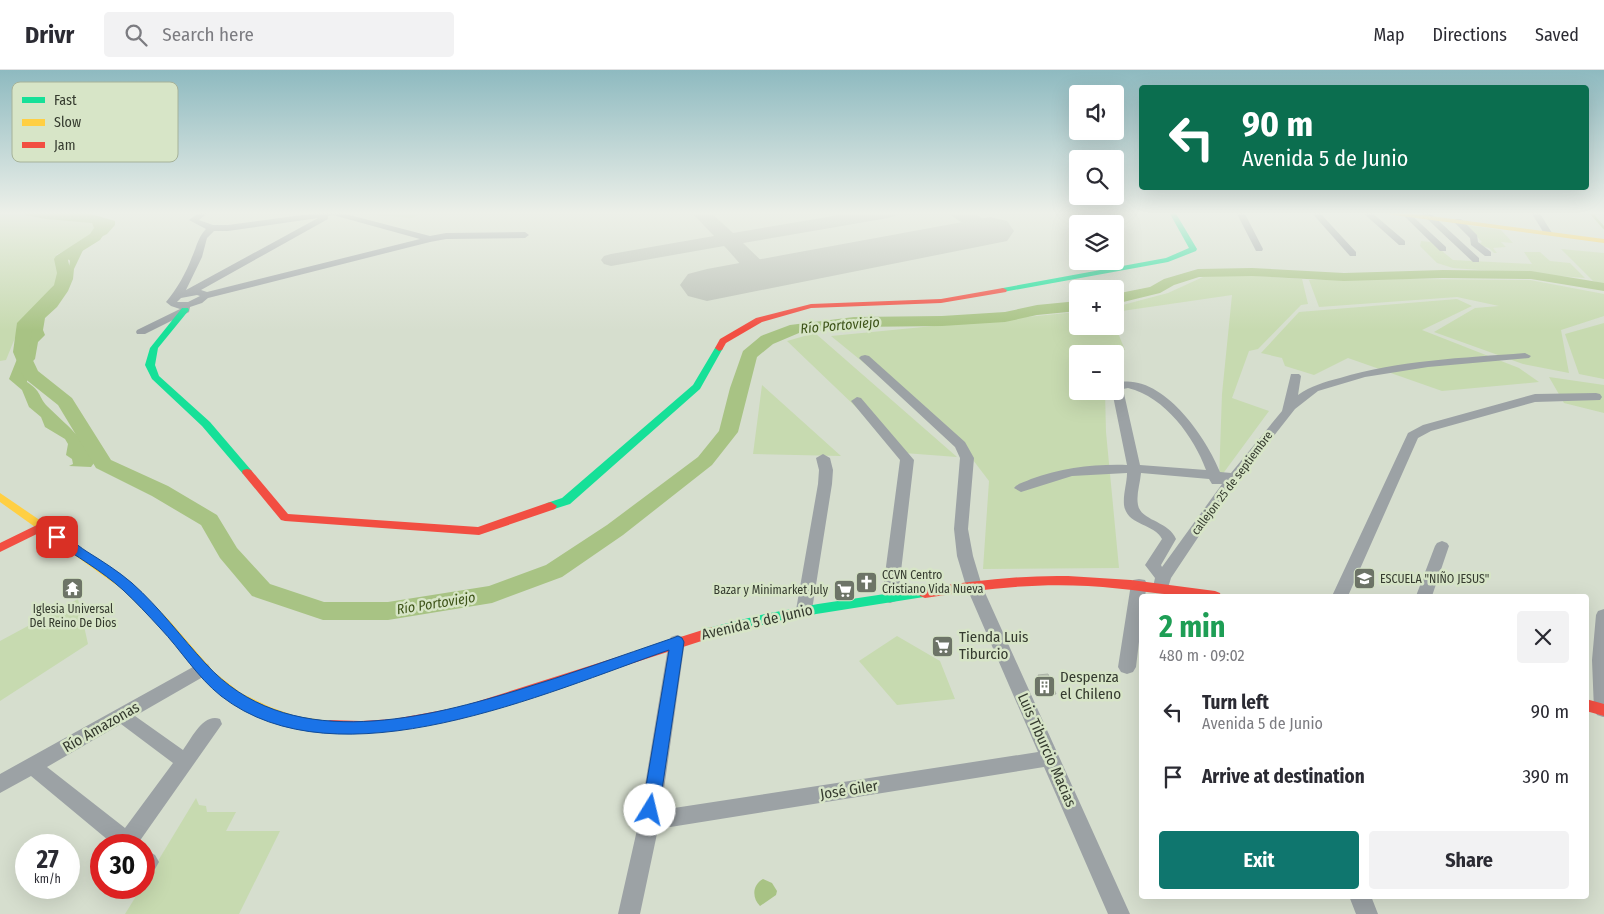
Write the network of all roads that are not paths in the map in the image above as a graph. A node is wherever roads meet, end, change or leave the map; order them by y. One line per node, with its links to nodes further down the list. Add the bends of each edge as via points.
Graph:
1 (199, 251): 12 (street)
2 (264, 251): 12 (street)
3 (271, 251): 13 (street)
4 (380, 251): 13 (street)
5 (1187, 251): 14 (street, via 1168,260 941,300 811,306 759,320 724,341 698,387 566,501 479,531 285,517 206,424 155,377 150,365 154,348)
6 (1351, 251): 9 (street)
7 (1465, 251): 11 (street)
8 (1485, 251): 10 (street)
9 (1353, 254)
10 (1488, 254)
11 (1476, 260)
12 (183, 294): 13 (street); 14 (street, via 172,300 172,304)
13 (204, 295): 14 (street)
14 (184, 308): 15 (street)
15 (141, 332)
16 (1525, 356): 23 (street, callejon 25 de septiembre, via 1428,364 1364,374 1314,389)
17 (865, 358): 37 (street, Luis Tiburcio Macias, via 965,452 961,530)
18 (1295, 376): 23 (street)
19 (1124, 383): 26 (street, via 1142,388 1170,408 1202,447)
20 (1596, 397): 39 (street, via 1534,398 1428,428 1412,436)
21 (857, 400): 41 (street, via 907,460)
22 (1120, 400): 25 (street)
23 (1291, 406): 27 (street, callejon 25 de septiembre)
24 (823, 458): 42 (street, via 826,484)
25 (1134, 468): 26 (street); 28 (street, via 1072,472); 35 (street, via 1132,510 1169,536 1153,565)
26 (1215, 476): 27 (street); 29 (street)
27 (1234, 477): 29 (street, callejon 25 de septiembre)
28 (1021, 488)
29 (1222, 492): 35 (street, callejon 25 de septiembre)
30 (0, 497): 31 (street, Avenida 5 de Junio)
31 (37, 524): 32 (street); 34 (street); 46 (street, Avenida 5 de Junio, via 128,587)
32 (0, 538)
33 (1442, 546): 40 (street)
34 (0, 548)
35 (1162, 582): 36 (street, Avenida 5 de Junio); 38 (street, Avenida 5 de Junio)
36 (1140, 584): 37 (street, Avenida 5 de Junio, via 1046,580); 45 (street)
37 (974, 586): 41 (street, Avenida 5 de Junio); 51 (street, Luis Tiburcio Macias)
38 (1207, 594)
39 (1341, 594)
40 (1425, 594)
41 (890, 597): 42 (street, Avenida 5 de Junio)
42 (804, 610): 44 (street, Avenida 5 de Junio, via 754,620)
43 (1604, 615): 48 (street)
44 (678, 642): 46 (street, Avenida 5 de Junio, via 497,703 418,723 384,727 330,728 277,717 247,705); 55 (street)
45 (1127, 667)
46 (202, 669): 53 (street, Río Amazonas)
47 (1589, 705): 48 (street)
48 (1603, 710)
49 (128, 721): 52 (street)
50 (213, 724): 52 (street)
51 (1050, 758): 55 (street, José Giler); 60 (street, Luis Tiburcio Macias)
52 (186, 762): 57 (street)
53 (32, 766): 54 (street, Río Amazonas); 56 (street)
54 (0, 784)
55 (649, 822): 59 (street)
56 (116, 834)
57 (135, 834)
58 (1361, 899): 61 (street)
59 (629, 914)
60 (1119, 914)
61 (1367, 914)

